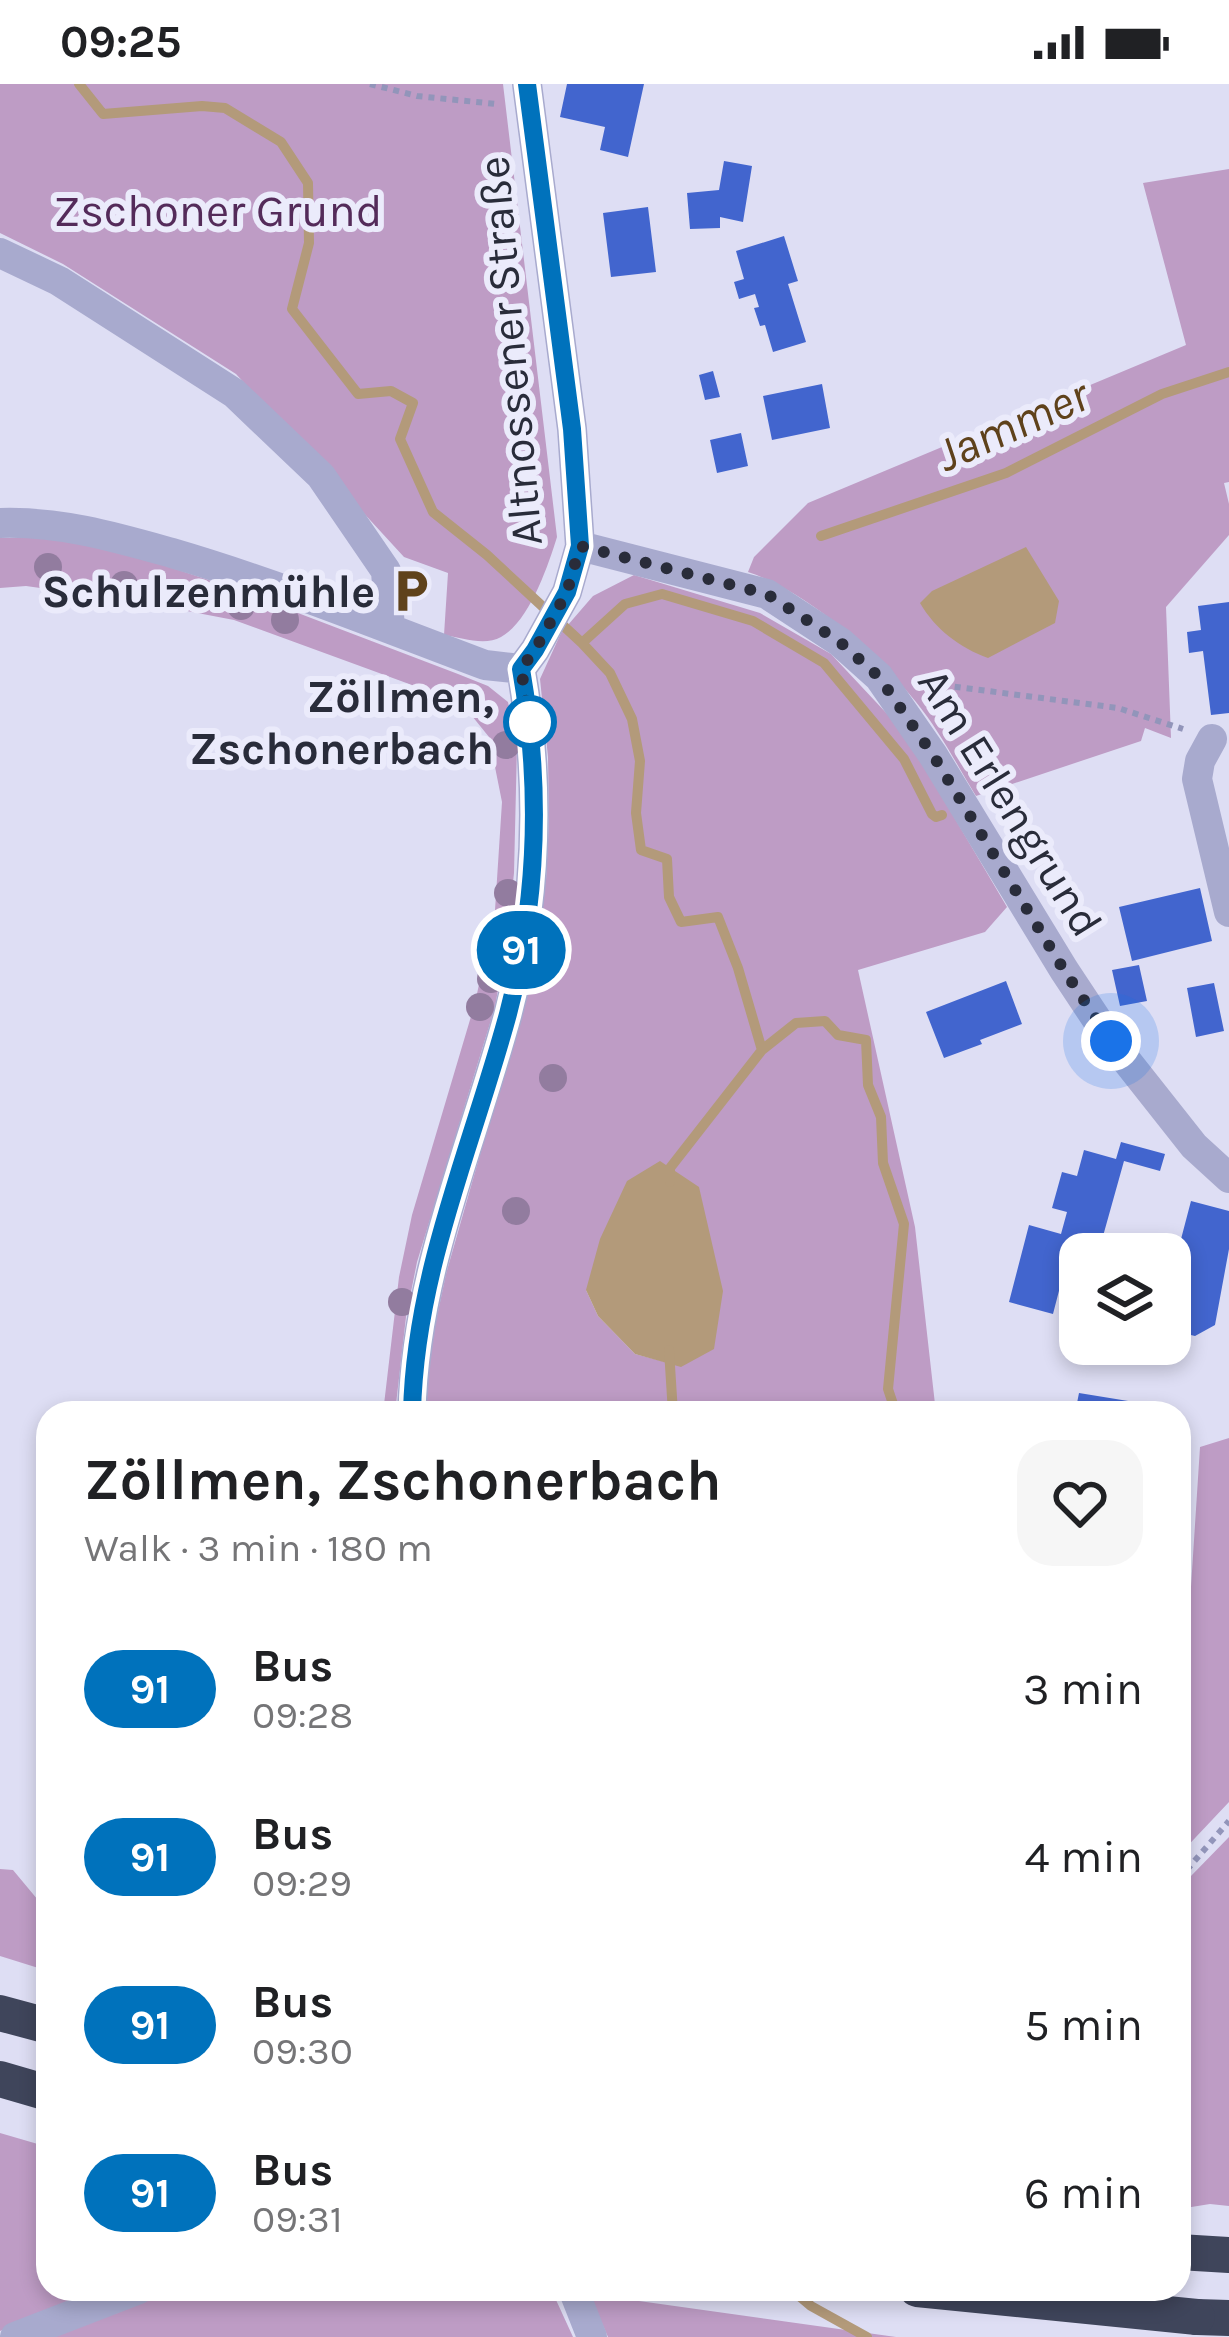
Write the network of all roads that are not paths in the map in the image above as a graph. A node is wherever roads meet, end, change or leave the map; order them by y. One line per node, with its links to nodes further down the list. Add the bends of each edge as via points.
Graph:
1 (529, 95): 4 (street, Altnossener Straße)
2 (0, 253): 5 (street, via 59,281 234,393 321,476 386,572)
3 (0, 523): 5 (street, via 117,538)
4 (580, 546): 6 (street, Altnossener Straße, via 567,592); 9 (street, Am Erlengrund, via 767,594 879,677 1111,1041)
5 (390, 629): 6 (street, via 484,664)
6 (528, 660): 10 (street, via 533,872 509,1011 420,1318)
7 (1212, 739): 8 (street, via 1198,779)
8 (1229, 912)
9 (1229, 1178)
10 (412, 1401)
11 (0, 2013): 12 (highway)
12 (36, 2023)
13 (0, 2079): 14 (highway)
14 (36, 2089)
15 (1191, 2252): 16 (highway)
16 (1229, 2254)
17 (108, 2301): 21 (street)
18 (578, 2301): 22 (street)
19 (1044, 2301): 20 (highway, bridge)
20 (1213, 2317)
21 (15, 2337)
22 (592, 2337)

